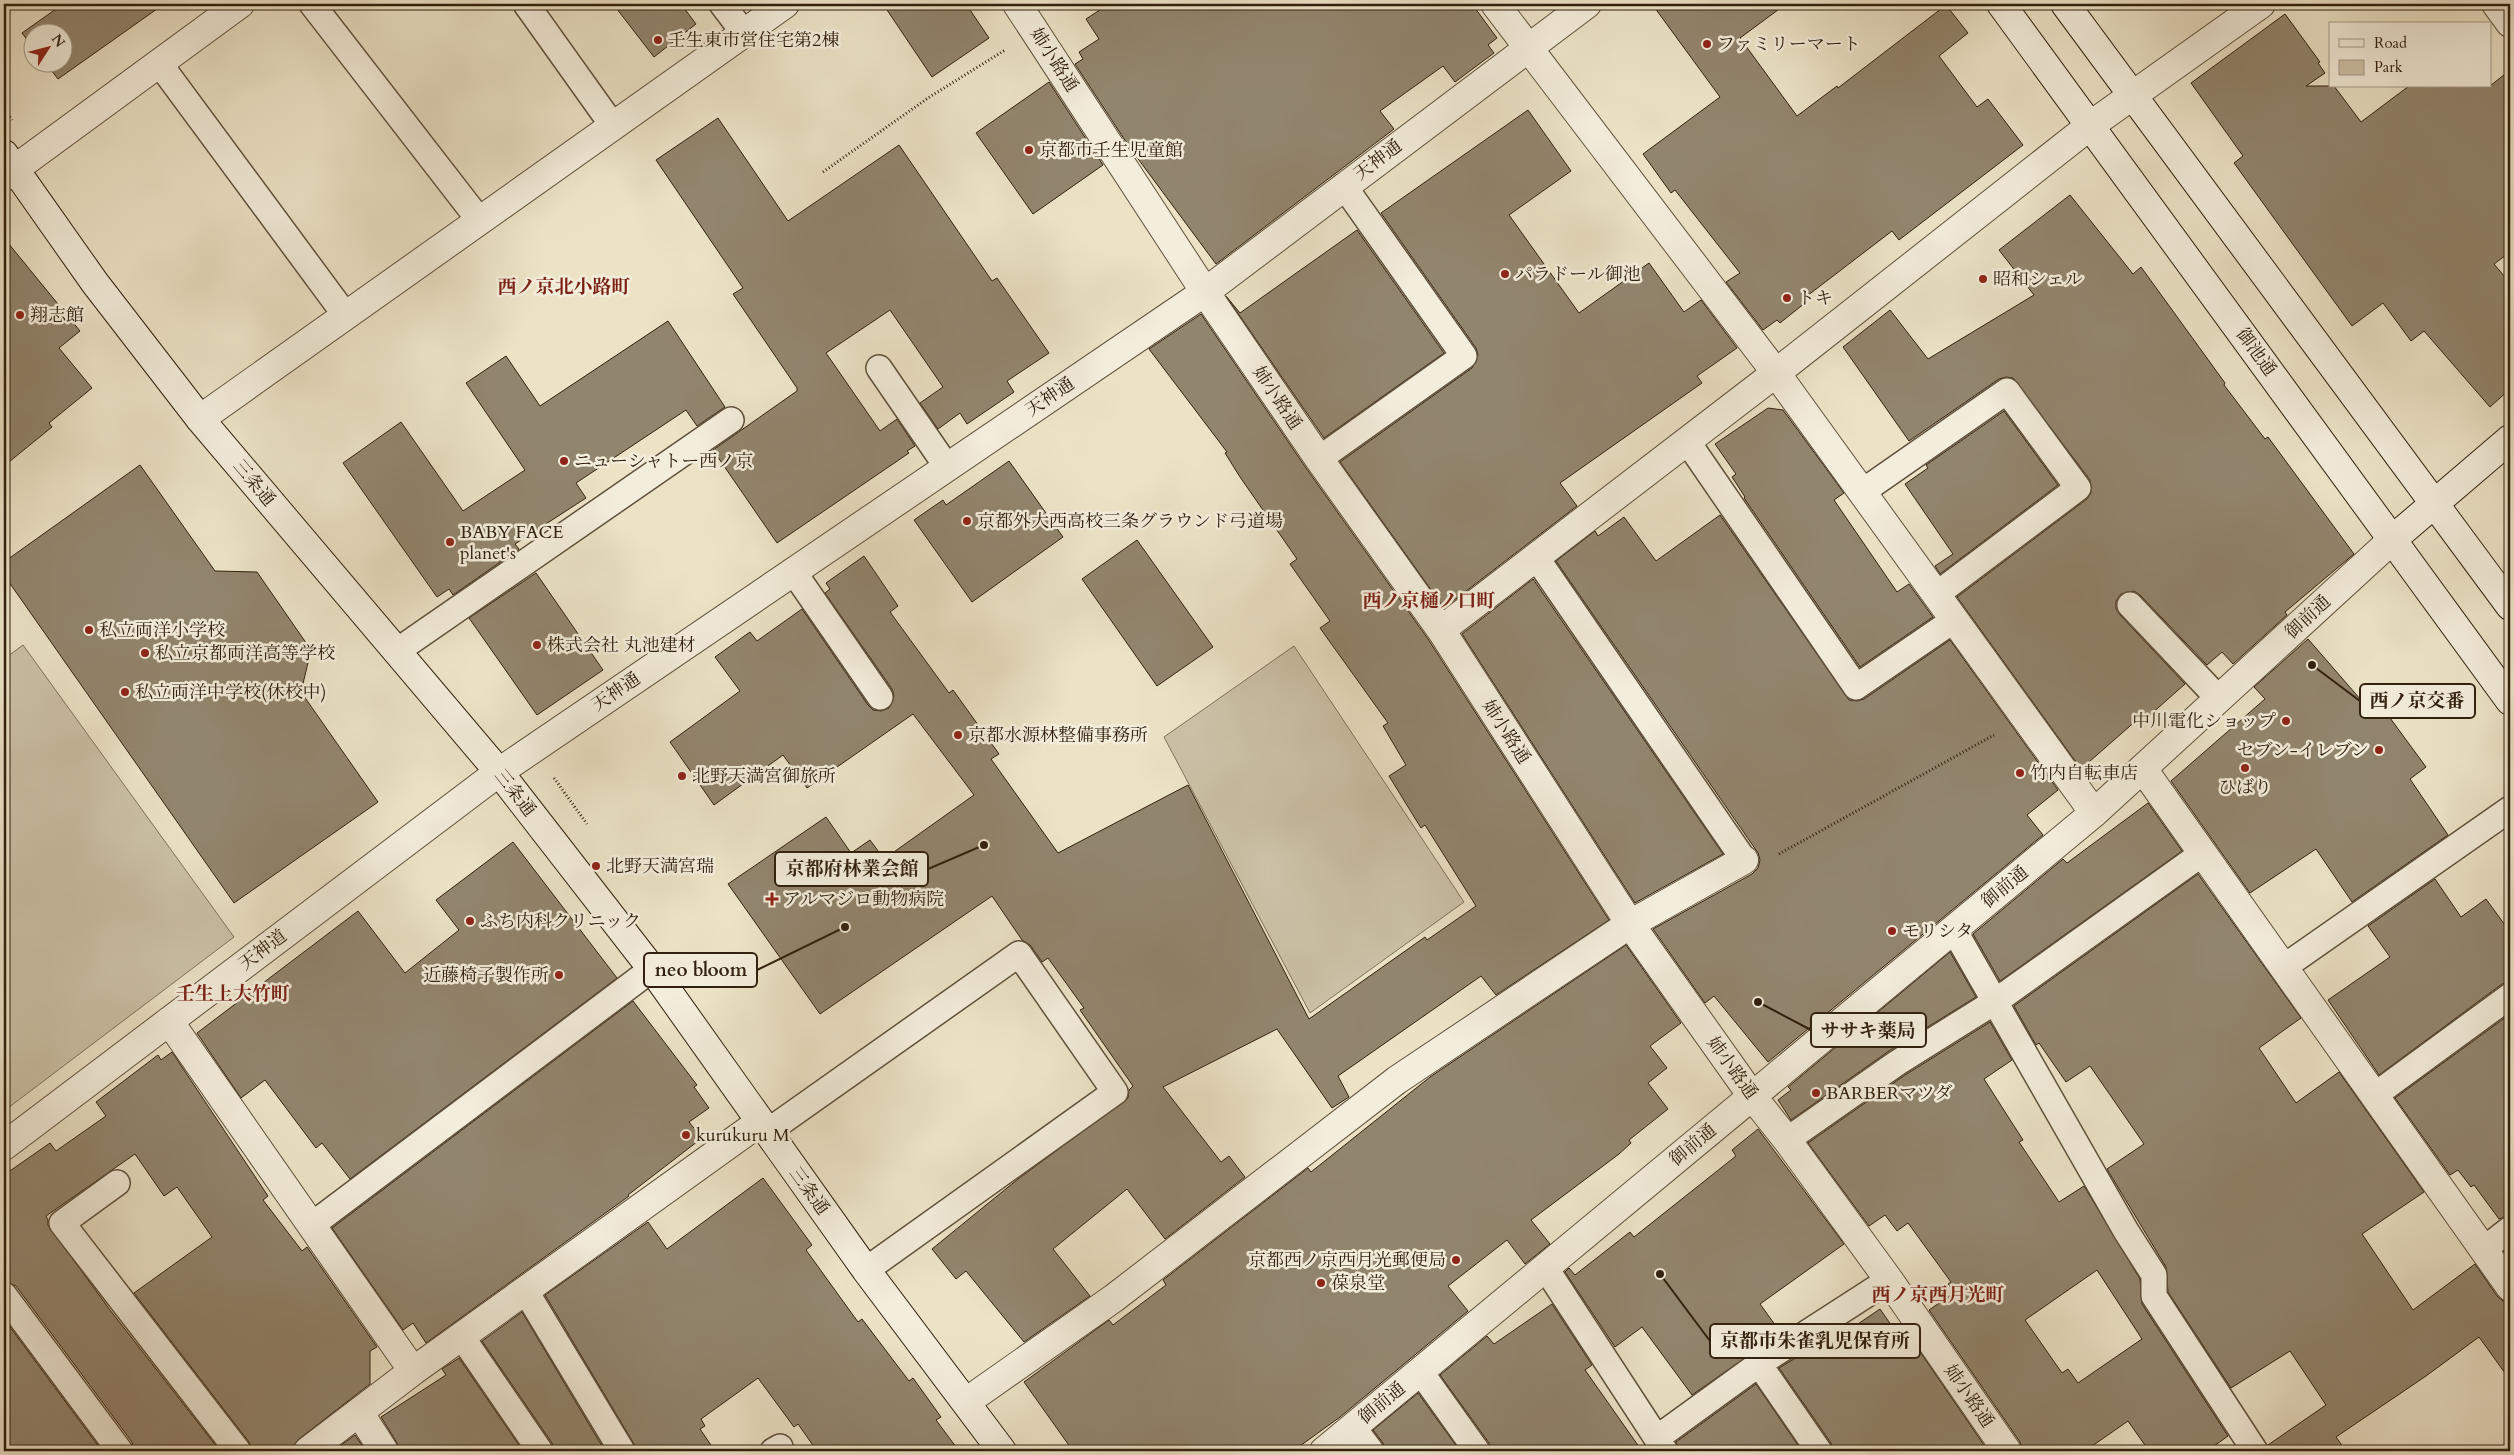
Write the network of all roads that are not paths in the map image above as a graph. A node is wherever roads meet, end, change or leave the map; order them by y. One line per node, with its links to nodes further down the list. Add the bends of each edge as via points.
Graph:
1 (240, 4): 16 (street)
2 (312, 4): 22 (lane)
3 (526, 4): 19 (lane)
4 (722, 4): 14 (lane)
5 (785, 4): 14 (street)
6 (1018, 4): 23 (street, 姉小路通)
7 (1495, 4): 15 (street)
8 (1587, 4): 15 (street, 天神通)
9 (2001, 4): 18 (street, 御池通)
10 (2065, 4): 17 (street)
11 (2261, 4): 17 (street)
12 (2496, 4): 13 (street)
13 (2510, 23)
14 (744, 33): 19 (street)
15 (1529, 48): 21 (street, 天神通); 26 (street)
16 (159, 63): 20 (street); 24 (lane)
17 (2133, 95): 18 (street); 34 (street)
18 (2091, 125): 26 (street); 35 (street, 御池通)
19 (613, 126): 22 (street)
20 (7, 166): 27 (street, 三条通)
21 (1344, 186): 23 (street, 天神通); 31 (lane, via 1464,356)
22 (480, 221): 24 (street)
23 (1205, 292): 31 (street, 姉小路通); 32 (street, 天神通)
24 (346, 316): 27 (street)
25 (880, 368): 32 (lane)
26 (1776, 373): 30 (street); 33 (street)
27 (200, 419): 43 (street, 三条通)
28 (731, 420): 43 (lane)
29 (2510, 438): 34 (street, 御前通)
30 (1687, 441): 36 (street); 41 (lane, via 1856,687)
31 (1319, 459): 42 (street, 姉小路通)
32 (947, 467): 37 (street, 天神通)
33 (1862, 492): 38 (street); 38 (lane, via 2007,391 2078,488)
34 (2436, 504): 35 (street, 御前通); 40 (street)
35 (2393, 539): 45 (street, 御前通); 46 (street, 御池通)
36 (1536, 557): 42 (street); 52 (lane)
37 (794, 571): 44 (lane); 48 (street, 天神通)
38 (1937, 594): 41 (street)
39 (2130, 605): 45 (lane)
40 (2510, 606)
41 (1954, 620): 50 (street)
42 (1440, 630): 53 (street, 姉小路通)
43 (397, 651): 48 (street, 三条通)
44 (880, 697)
45 (2219, 699): 47 (street, 御前通)
46 (2510, 701)
47 (2144, 769): 50 (street, 御前通); 51 (street)
48 (499, 772): 56 (street, 三条通); 59 (street, 天神道)
49 (2510, 809): 55 (lane)
50 (2094, 813): 54 (street, 御前通)
51 (2202, 853): 55 (street); 58 (lane)
52 (1744, 860): 53 (street)
53 (1630, 924): 61 (street, 姉小路通); 79 (street, via 1397,1080 1114,1298)
54 (1954, 930): 58 (lane); 61 (street, 御前通)
55 (2284, 967): 60 (street)
56 (652, 969): 62 (street, 三条通); 66 (lane)
57 (2510, 996): 60 (lane)
58 (1996, 1001): 63 (lane, via 1897,1063); 95 (lane, via 2154,1275 2154,1296)
59 (169, 1021): 64 (street, 天神道); 66 (street)
60 (2374, 1095): 68 (street)
61 (1752, 1096): 63 (street, 姉小路通); 69 (street, 御前通)
62 (764, 1127): 70 (street, 三条通); 70 (lane, via 1019,954 1115,1092); 73 (street)
63 (1788, 1140): 71 (street, 姉小路通)
64 (4, 1146)
65 (117, 1183): 84 (lane, via 62,1223)
66 (312, 1226): 77 (street)
67 (2510, 1229): 68 (lane)
68 (2483, 1250): 72 (street)
69 (1545, 1268): 78 (street, 御前通); 82 (lane)
70 (866, 1270): 79 (street, 三条通)
71 (1888, 1280): 76 (lane); 94 (street, 姉小路通)
72 (2510, 1287)
73 (525, 1290): 75 (street); 88 (lane)
74 (4, 1295): 83 (lane)
75 (462, 1337): 77 (street); 87 (lane)
76 (1759, 1364): 82 (lane); 93 (lane)
77 (413, 1371): 80 (street)
78 (1420, 1371): 81 (street, 御前通); 92 (lane)
79 (966, 1402): 89 (street, 三条通)
80 (359, 1412): 85 (street); 86 (street)
81 (1353, 1427): 90 (street, 御前通); 91 (lane)
82 (1661, 1445)
83 (120, 1451)
84 (238, 1451)
85 (308, 1451)
86 (384, 1451)
87 (540, 1451)
88 (622, 1451)
89 (1002, 1451)
90 (1324, 1451)
91 (1371, 1451)
92 (1478, 1451)
93 (1819, 1451)
94 (2007, 1451)
95 (2255, 1451)

